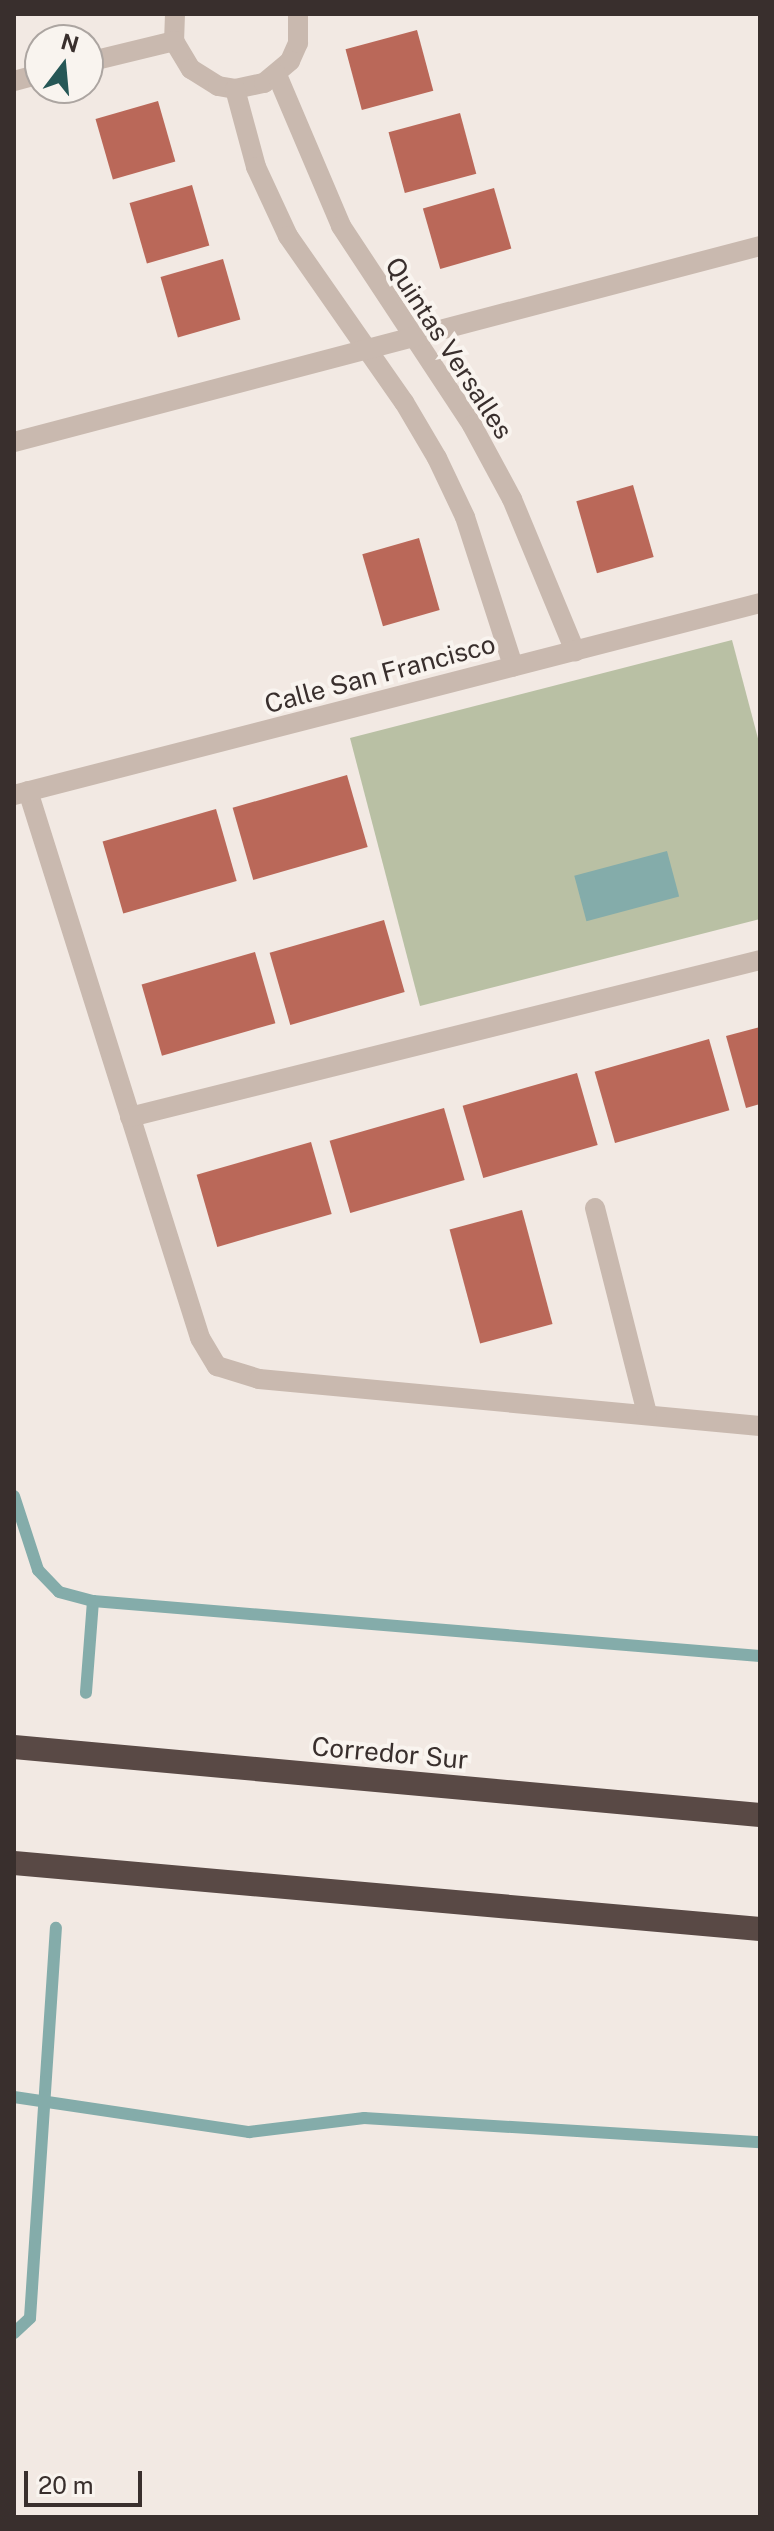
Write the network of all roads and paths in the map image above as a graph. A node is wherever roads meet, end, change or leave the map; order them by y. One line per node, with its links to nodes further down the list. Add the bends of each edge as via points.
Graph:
1 (175, 14): 3 (street)
2 (298, 14): 5 (street, via 298,43)
3 (174, 41): 4 (street); 6 (street, via 203,79)
4 (104, 58)
5 (277, 75): 6 (street); 8 (street, Quintas Versalles, via 341,226)
6 (235, 89): 9 (street, via 256,167 288,236)
7 (760, 246): 8 (street)
8 (414, 337): 9 (street); 12 (street, Quintas Versalles, via 472,425 512,499)
9 (368, 350): 10 (street); 13 (street, via 424,436 465,517)
10 (14, 442)
11 (760, 603): 12 (street, Calle San Francisco)
12 (575, 651): 13 (street, Calle San Francisco)
13 (513, 666): 14 (street, Calle San Francisco)
14 (21, 793): 16 (street)
15 (760, 960): 16 (street)
16 (130, 1117): 18 (street, via 200,1338 217,1366 259,1379)
17 (595, 1208): 18 (street)
18 (647, 1414): 19 (street)
19 (760, 1426)
20 (14, 1747): 21 (highway, Corredor Sur)
21 (760, 1815)
22 (14, 1863): 23 (highway)
23 (760, 1929)

